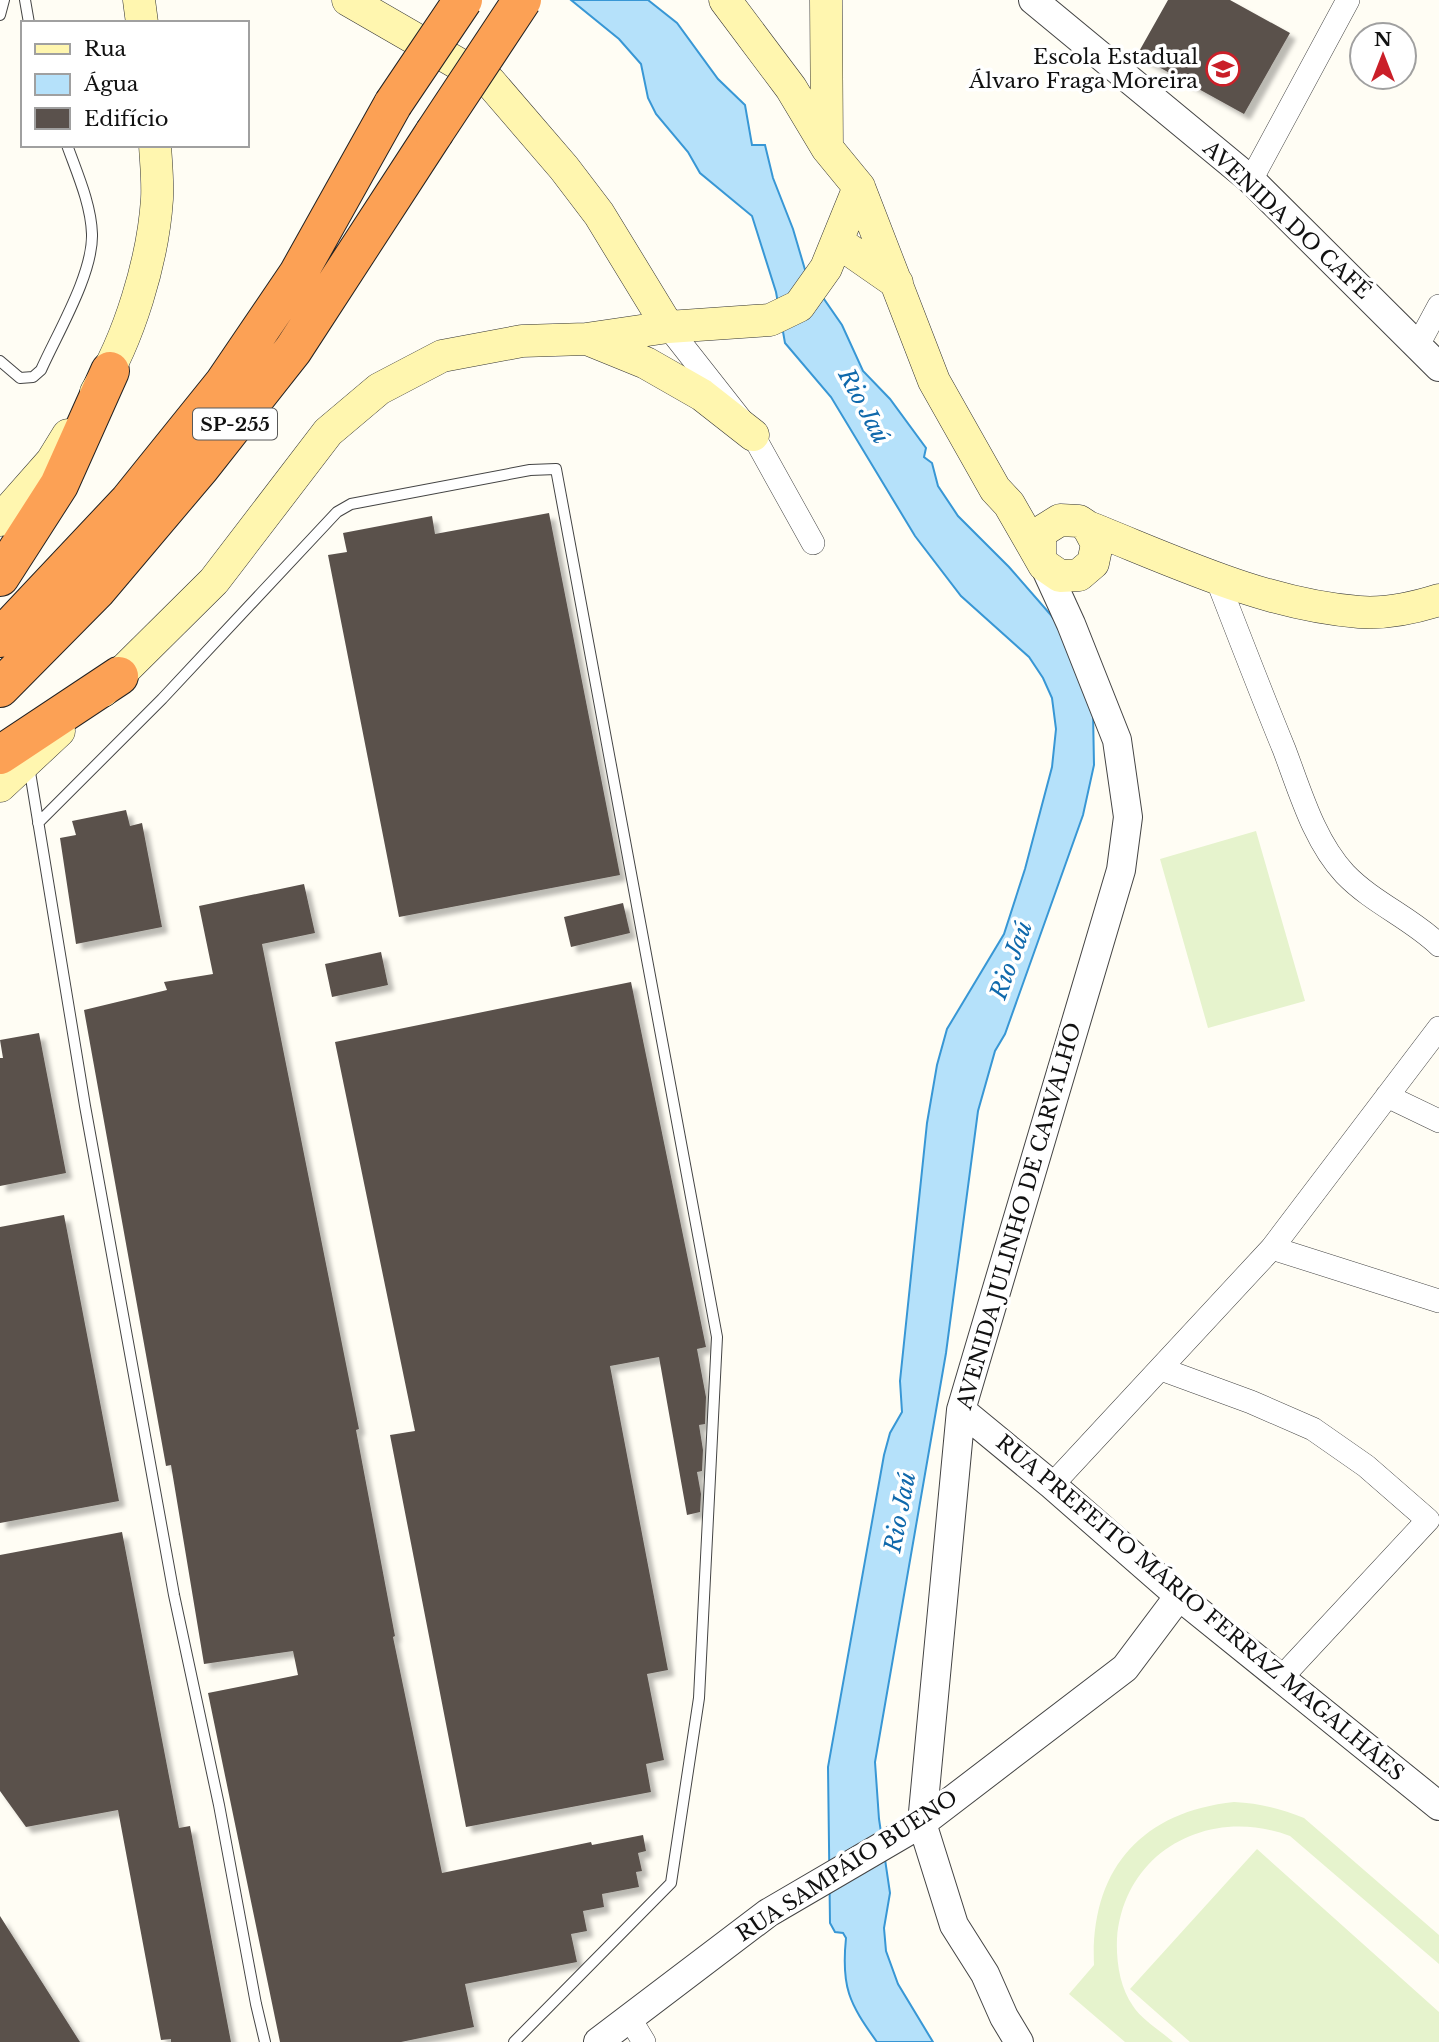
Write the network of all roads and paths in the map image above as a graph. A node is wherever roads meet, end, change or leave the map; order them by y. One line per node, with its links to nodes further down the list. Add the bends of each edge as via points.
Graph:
1 (4, 0): 11 (lane)
2 (25, 0): 12 (lane)
3 (139, 0): 13 (main road)
4 (348, 0): 22 (main road, via 490,82 564,168)
5 (463, 0): 40 (highway, SP-255, bridge, via 393,104 298,274 224,383 129,501)
6 (522, 0): 42 (highway, SP-255, bridge, via 293,350 96,591)
7 (725, 0): 16 (main road, AVENIDA JULINHO DE CARVALHO, via 791,88)
8 (826, 0): 16 (main road)
9 (1033, 0): 17 (street, AVENIDA DO CAFÉ)
10 (1348, 0): 17 (street)
11 (0, 15)
12 (29, 21)
13 (142, 21)
14 (68, 147): 25 (lane, via 89,211 90,263 41,370 33,377 20,378)
15 (155, 147): 27 (main road, via 157,200 144,279)
16 (827, 148): 18 (main road, AVENIDA JULINHO DE CARVALHO)
17 (1251, 180): 24 (street, AVENIDA DO CAFÉ)
18 (859, 187): 19 (main road); 20 (main road, AVENIDA JULINHO DE CARVALHO)
19 (838, 242): 20 (main road); 22 (main road, via 799,306 770,320)
20 (897, 283): 29 (main road, AVENIDA JULINHO DE CARVALHO, via 934,381)
21 (1439, 306): 24 (street)
22 (681, 326): 23 (main road); 28 (street)
23 (586, 339): 28 (main road, via 680,382); 41 (main road, via 522,341 442,356 379,389 328,432 214,581)
24 (1418, 345): 26 (street, AVENIDA DO CAFÉ)
25 (0, 361)
26 (1439, 367)
27 (110, 371): 30 (main road, via 52,461); 36 (highway, via 59,485)
28 (752, 435): 32 (street)
29 (1002, 496): 31 (main road); 34 (main road, AVENIDA JULINHO DE CARVALHO)
30 (0, 520)
31 (1075, 523): 33 (main road); 34 (main road, via 1052,524 1044,530 1038,548); 35 (main road, via 1097,544)
32 (813, 543)
33 (1155, 554): 35 (main road); 37 (main road)
34 (1042, 561): 35 (main road, via 1060,576 1069,577); 39 (street, AVENIDA JULINHO DE CARVALHO)
35 (1090, 566): 39 (street)
36 (0, 577)
37 (1217, 579): 38 (main road, via 1361,612); 46 (street, via 1328,853 1376,901)
38 (1439, 600)
39 (1071, 624): 53 (street, AVENIDA JULINHO DE CARVALHO, via 1117,740 1128,817 1121,870)
40 (0, 638)
41 (119, 676): 43 (highway)
42 (0, 688)
43 (14, 758): 44 (main road); 45 (lane)
44 (0, 786)
45 (38, 823): 60 (lane, via 171,1582); 61 (lane, via 163,699 337,512 351,504 556,469 718,1337 699,1698 671,1883)
46 (1439, 945)
47 (1439, 1028): 48 (street)
48 (1387, 1096): 49 (street); 50 (street)
49 (1439, 1121)
50 (1272, 1248): 51 (street); 52 (street)
51 (1439, 1301)
52 (1161, 1369): 54 (street); 56 (street, via 1313,1429 1366,1466 1428,1520)
53 (961, 1410): 54 (street, RUA PREFEITO MÁRIO FERRAZ MAGALHÃES); 58 (street, AVENIDA JULINHO DE CARVALHO)
54 (1052, 1485): 55 (street, RUA PREFEITO MÁRIO FERRAZ MAGALHÃES)
55 (1179, 1596): 56 (street, RUA PREFEITO MÁRIO FERRAZ MAGALHÃES); 58 (street, RUA SAMPÁIO BUENO, via 1125,1668)
56 (1282, 1677): 57 (street, RUA PREFEITO MÁRIO FERRAZ MAGALHÃES)
57 (1439, 1805)
58 (922, 1823): 59 (street, RUA SAMPÁIO BUENO, via 768,1913); 63 (street, via 954,1925)
59 (637, 2030): 62 (street, RUA SAMPÁIO BUENO)
60 (265, 2042)
61 (514, 2042)
62 (598, 2042)
63 (1019, 2042)

